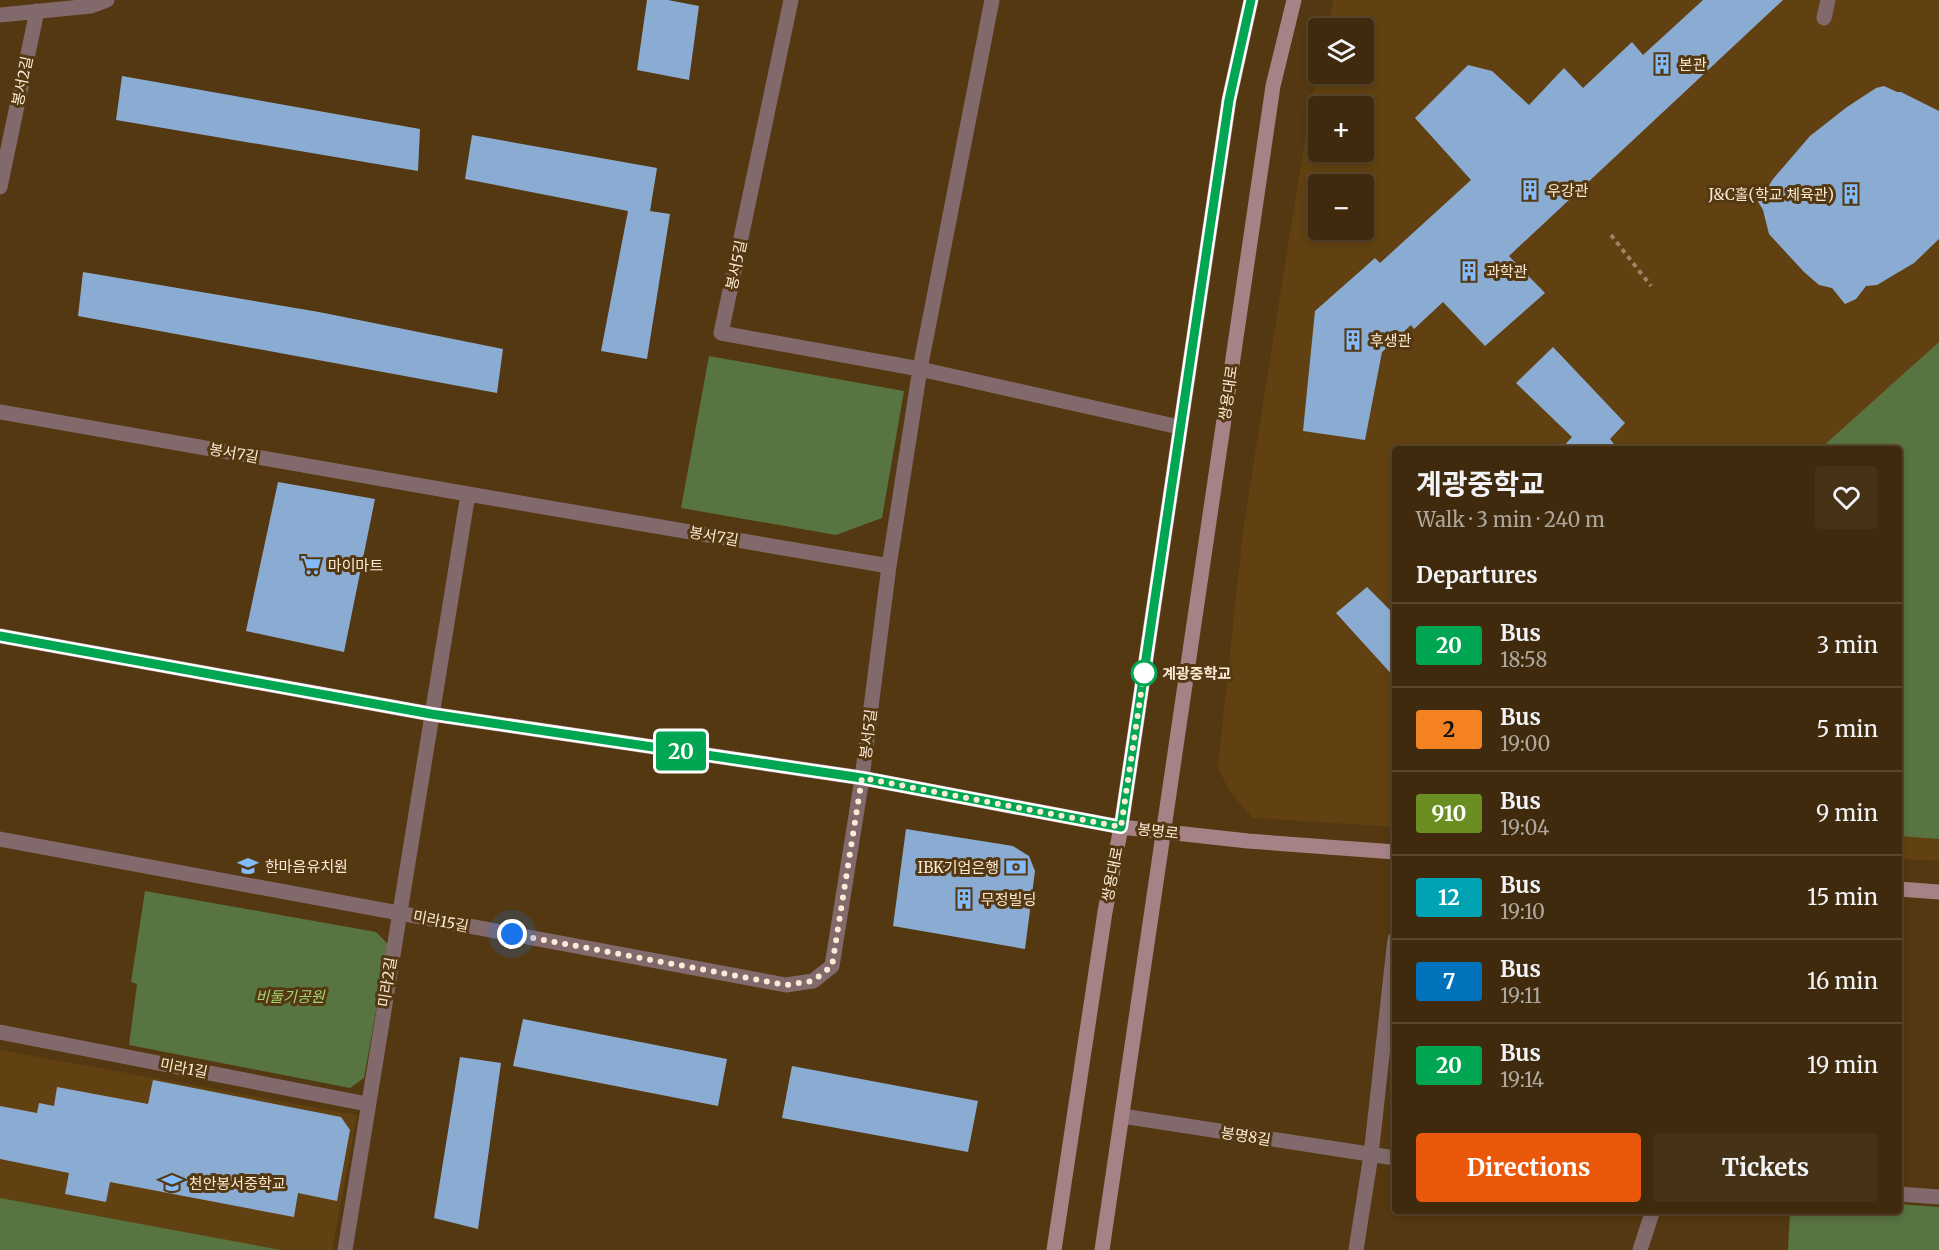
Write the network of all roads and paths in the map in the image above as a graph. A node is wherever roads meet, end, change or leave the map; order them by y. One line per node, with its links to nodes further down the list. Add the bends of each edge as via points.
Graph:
1 (107, 0): 7 (street, via 90,6)
2 (791, 0): 13 (street, 봉서5길, via 721,333)
3 (992, 0): 13 (street, 봉서5길)
4 (1251, 0): 15 (main road, 쌍용대로, via 1229,100)
5 (1294, 0): 22 (main road, 쌍용대로, via 1273,86)
6 (1828, 0): 9 (street)
7 (37, 11): 8 (street); 10 (street, 봉서2길)
8 (0, 15)
9 (1824, 18)
10 (0, 187)
11 (1611, 234): 12 (path)
12 (1651, 286)
13 (920, 369): 15 (street, 봉서5길); 17 (street, 봉서5길)
14 (0, 412): 16 (street, 봉서7길)
15 (1179, 426): 21 (main road, 쌍용대로)
16 (468, 494): 17 (street, 봉서7길); 19 (street)
17 (889, 566): 20 (street, 봉서5길)
18 (0, 636): 19 (main road, 봉명로)
19 (431, 714): 20 (main road, 봉명로); 27 (street, 미라2길)
20 (862, 778): 21 (main road, 봉명로); 27 (street, 미라15길, via 832,966 813,981 786,985)
21 (1121, 827): 22 (main road, 봉명로); 38 (main road, 쌍용대로)
22 (1163, 833): 24 (main road, 봉명로); 31 (main road, 쌍용대로)
23 (0, 839): 27 (street, 미라15길)
24 (1392, 852)
25 (1902, 889): 26 (main road)
26 (1939, 892)
27 (398, 913): 30 (street, 미라2길)
28 (1392, 966): 32 (street)
29 (0, 1032): 30 (street, 미라1길)
30 (367, 1104): 37 (street, 미라2길)
31 (1122, 1116): 32 (street, 봉명8길); 39 (main road, 쌍용대로)
32 (1371, 1155): 33 (street, 봉명8길); 40 (street)
33 (1392, 1158)
34 (1902, 1194): 35 (street)
35 (1939, 1197)
36 (1652, 1214): 41 (street)
37 (345, 1250)
38 (1054, 1250)
39 (1102, 1250)
40 (1356, 1250)
41 (1640, 1250)

